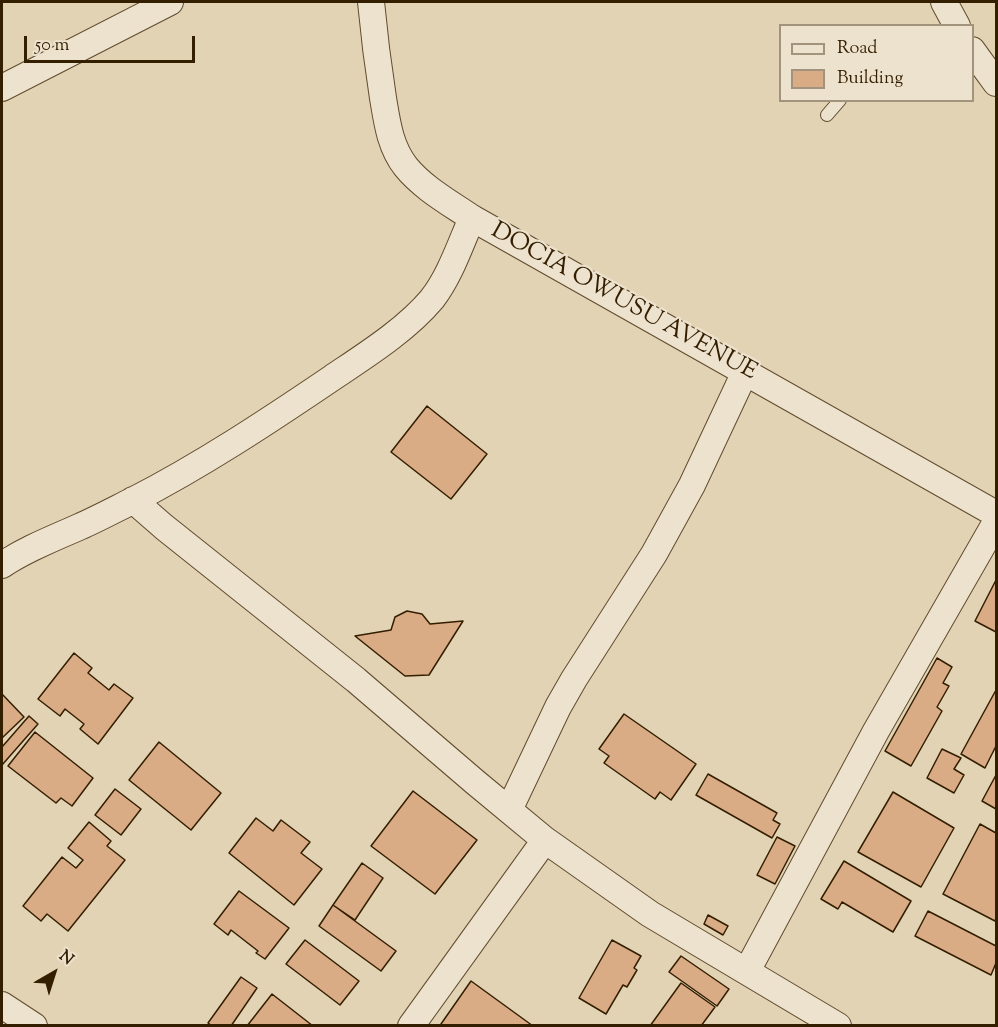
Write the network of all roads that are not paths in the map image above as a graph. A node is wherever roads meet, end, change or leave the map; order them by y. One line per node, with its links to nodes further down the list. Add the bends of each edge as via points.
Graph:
1 (170, 2): 5 (street)
2 (371, 2): 8 (street, DOCIA OWUSU AVENUE, via 377,61 394,147 416,177)
3 (974, 53): 4 (street)
4 (996, 82)
5 (2, 88)
6 (838, 102): 7 (lane)
7 (827, 115)
8 (472, 218): 9 (street, DOCIA OWUSU AVENUE); 10 (street, via 444,282 417,315 297,402 214,456)
9 (745, 372): 11 (street, DOCIA OWUSU AVENUE); 14 (street, via 692,485 654,554 558,707)
10 (133, 500): 13 (street); 14 (street)
11 (996, 514)
12 (996, 522): 16 (street, via 876,731)
13 (2, 565)
14 (509, 810): 15 (street)
15 (545, 840): 16 (street, via 650,914); 19 (street)
16 (747, 972): 20 (street)
17 (2, 1005): 18 (street)
18 (34, 1026)
19 (411, 1026)
20 (838, 1026)

